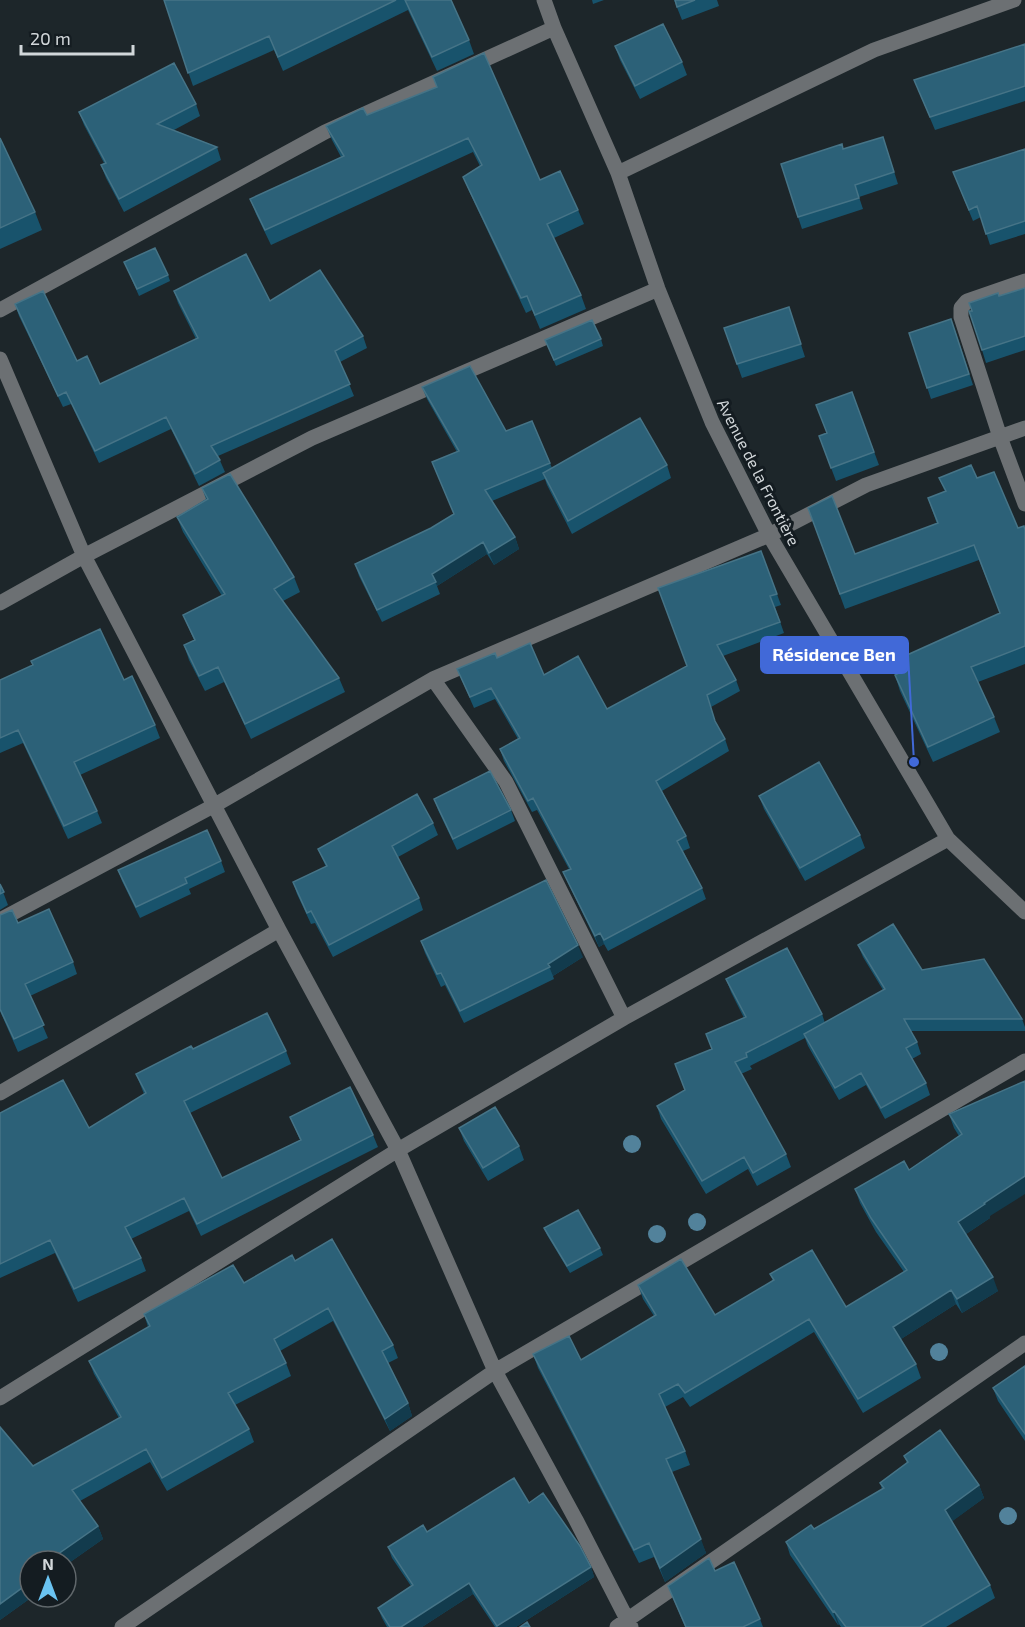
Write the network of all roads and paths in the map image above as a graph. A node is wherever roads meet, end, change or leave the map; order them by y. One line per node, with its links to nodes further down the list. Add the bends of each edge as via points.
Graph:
1 (544, 0): 3 (street, Avenue de la Frontière)
2 (1014, 0): 4 (street, via 874,51)
3 (554, 28): 4 (street, Avenue de la Frontière); 7 (street, via 325,132)
4 (618, 173): 6 (street, Avenue de la Frontière)
5 (1025, 281): 10 (street, via 967,301 961,308)
6 (658, 289): 12 (street, Avenue de la Frontière, via 712,422); 13 (street, via 312,438)
7 (0, 310)
8 (0, 358): 13 (street)
9 (1025, 428): 10 (street)
10 (1000, 437): 11 (street); 12 (street, via 866,485)
11 (1025, 504)
12 (769, 535): 15 (street); 17 (street, Avenue de la Frontière)
13 (84, 556): 14 (street); 16 (street)
14 (0, 603)
15 (433, 679): 16 (street); 21 (street, via 506,782)
16 (215, 805): 19 (street); 20 (street)
17 (948, 839): 18 (street, Avenue de la Frontière); 21 (street)
18 (1025, 912)
19 (0, 920)
20 (279, 930): 23 (street); 24 (street)
21 (624, 1018): 24 (street)
22 (1025, 1061): 26 (street)
23 (0, 1093)
24 (398, 1150): 26 (street); 27 (street)
25 (1025, 1343): 28 (street)
26 (495, 1371): 28 (street, via 576,1520); 29 (street)
27 (0, 1398)
28 (625, 1625)
29 (122, 1627)

